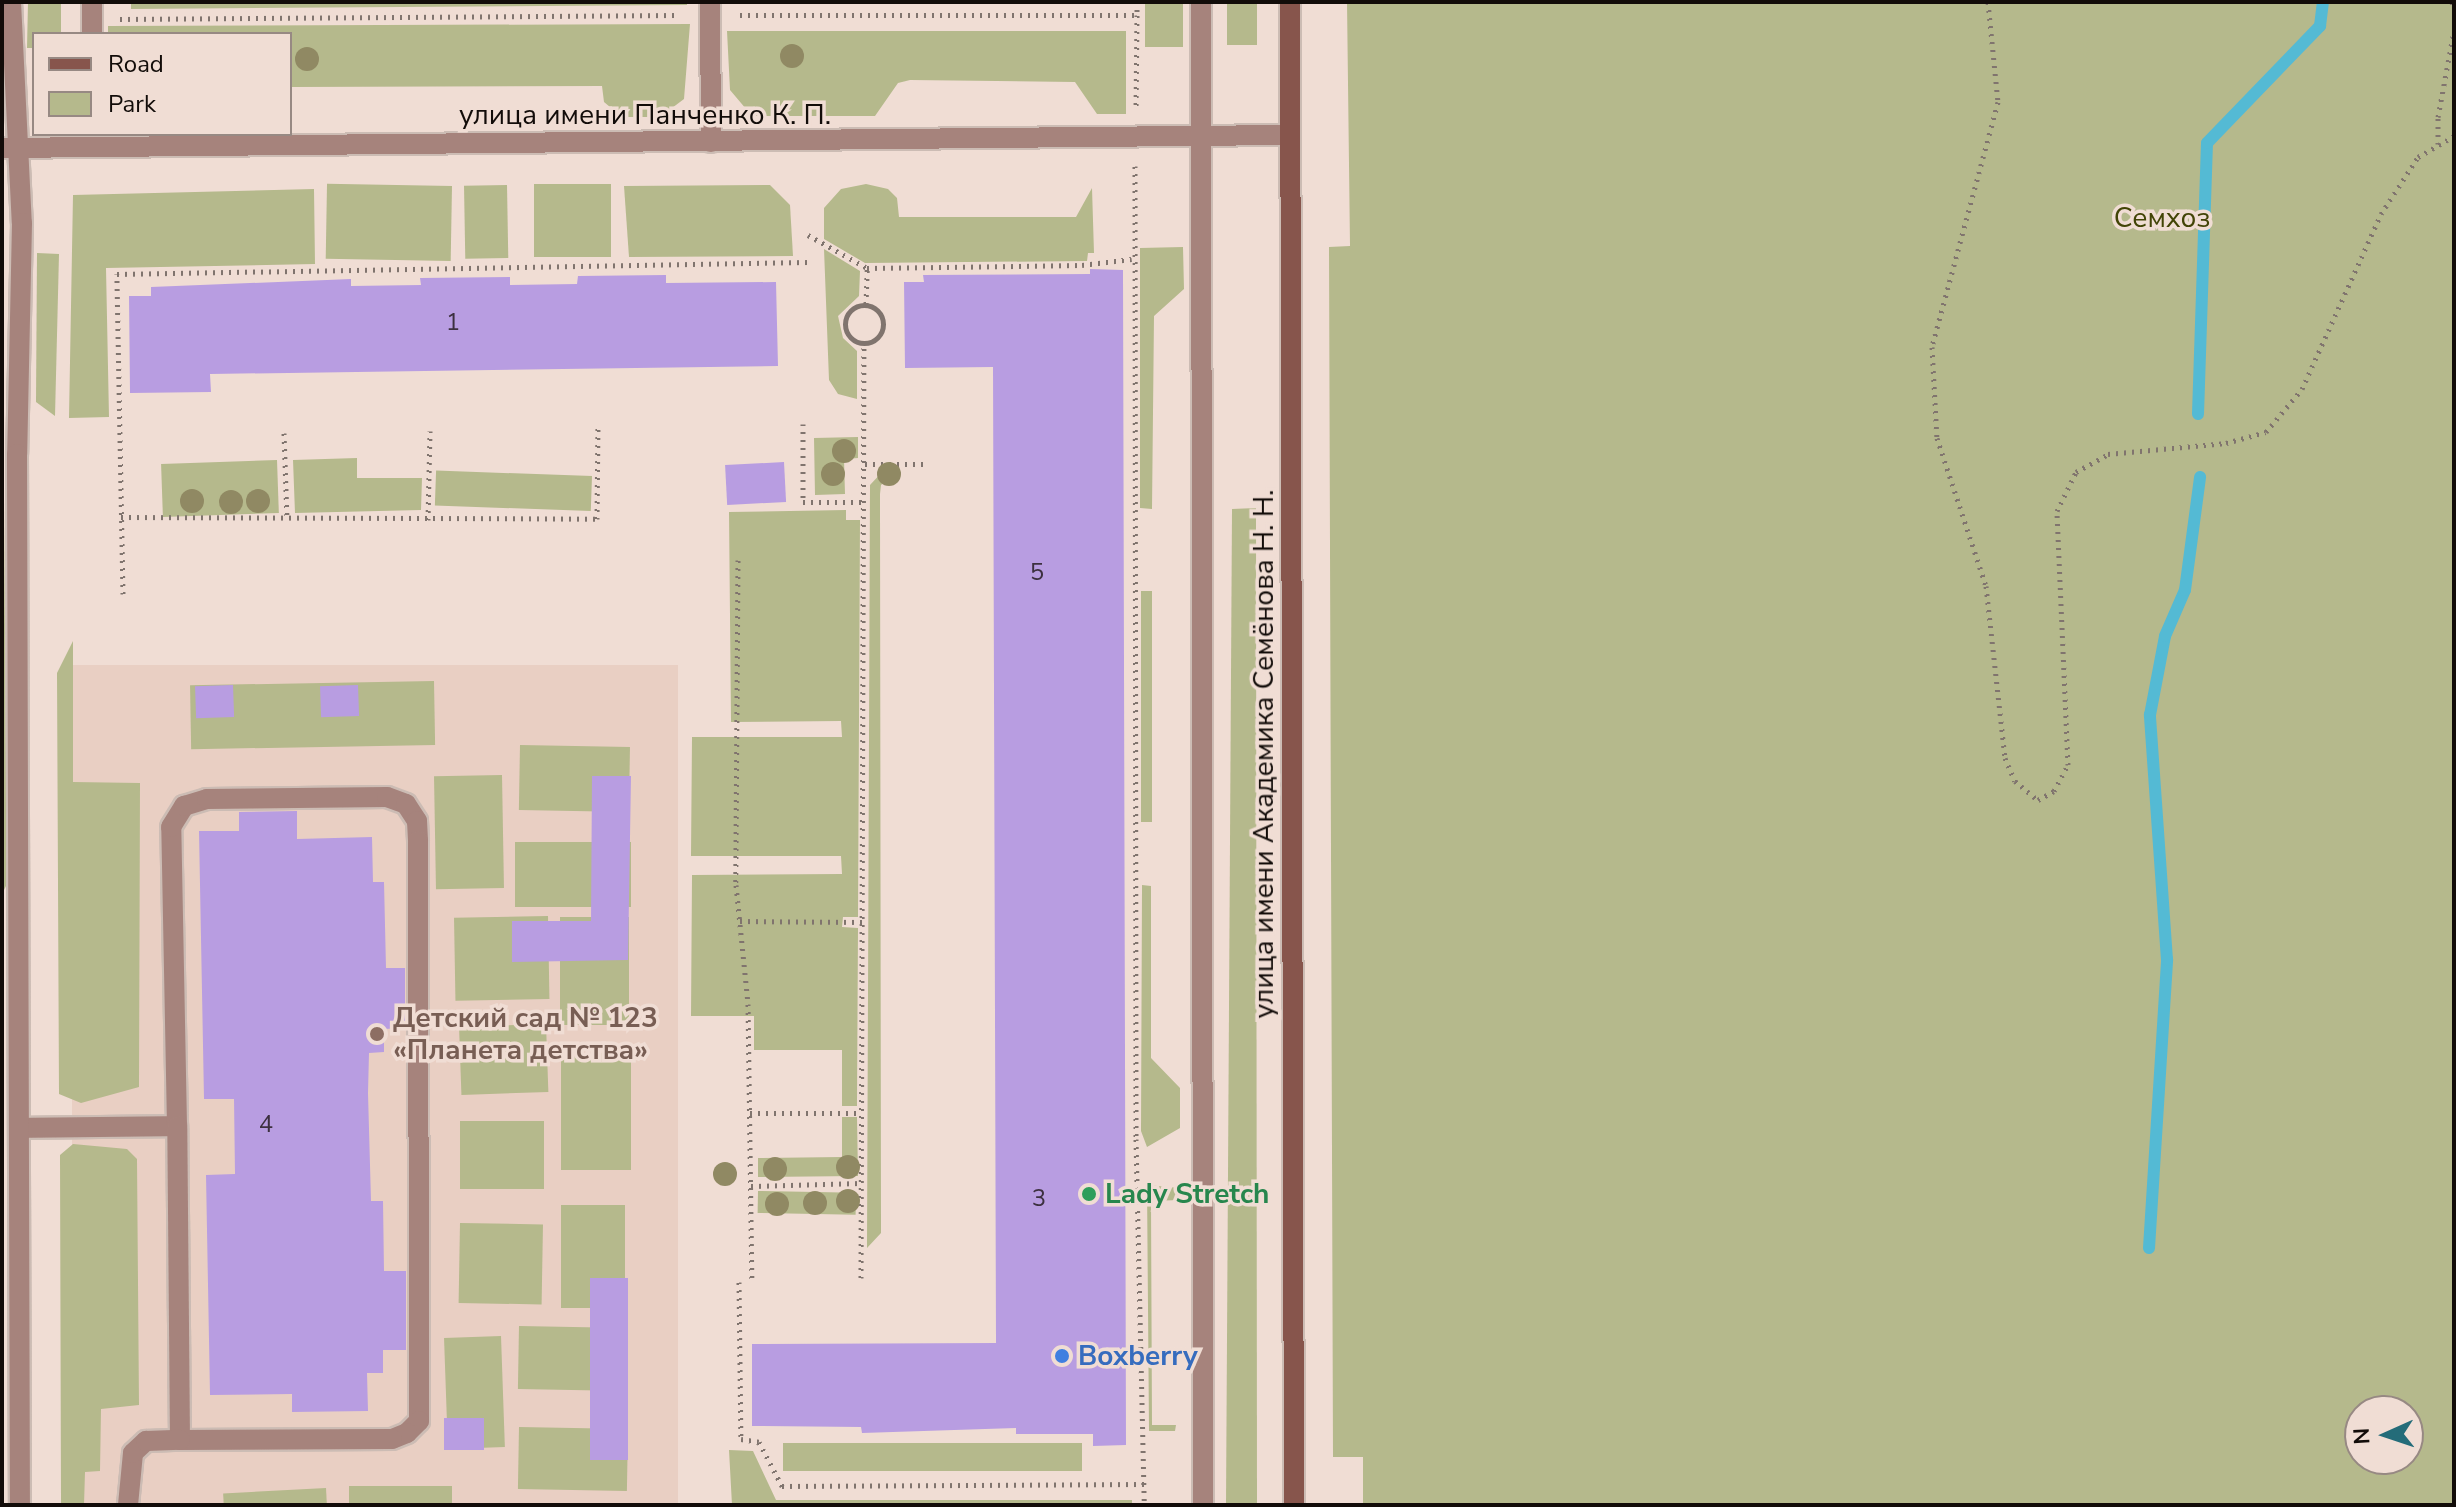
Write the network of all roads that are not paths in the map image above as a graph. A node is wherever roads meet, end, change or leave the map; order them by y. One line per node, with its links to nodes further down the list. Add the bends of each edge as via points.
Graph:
1 (11, 2): 9 (street)
2 (1201, 2): 6 (street)
3 (1290, 2): 5 (main road, улица имени Академика Семёнова Н. Н.)
4 (710, 9): 8 (street)
5 (1289, 135): 6 (street, улица имени Панченко К. П.); 16 (main road, улица имени Академика Семёнова Н. Н.)
6 (1202, 137): 8 (street, улица имени Панченко К. П.); 15 (street)
7 (92, 141): 8 (street, улица имени Панченко К. П.); 9 (street, улица имени Панченко К. П.)
8 (711, 142)
9 (10, 149): 11 (street)
10 (177, 1126): 11 (street); 12 (street); 12 (street, via 171,827 184,806 207,799 387,797 406,804 417,821 418,841 419,1421 392,1439)
11 (21, 1128): 13 (street)
12 (180, 1440): 14 (street, via 146,1441 133,1453)
13 (20, 1505)
14 (128, 1505)
15 (1203, 1505)
16 (1294, 1505)

